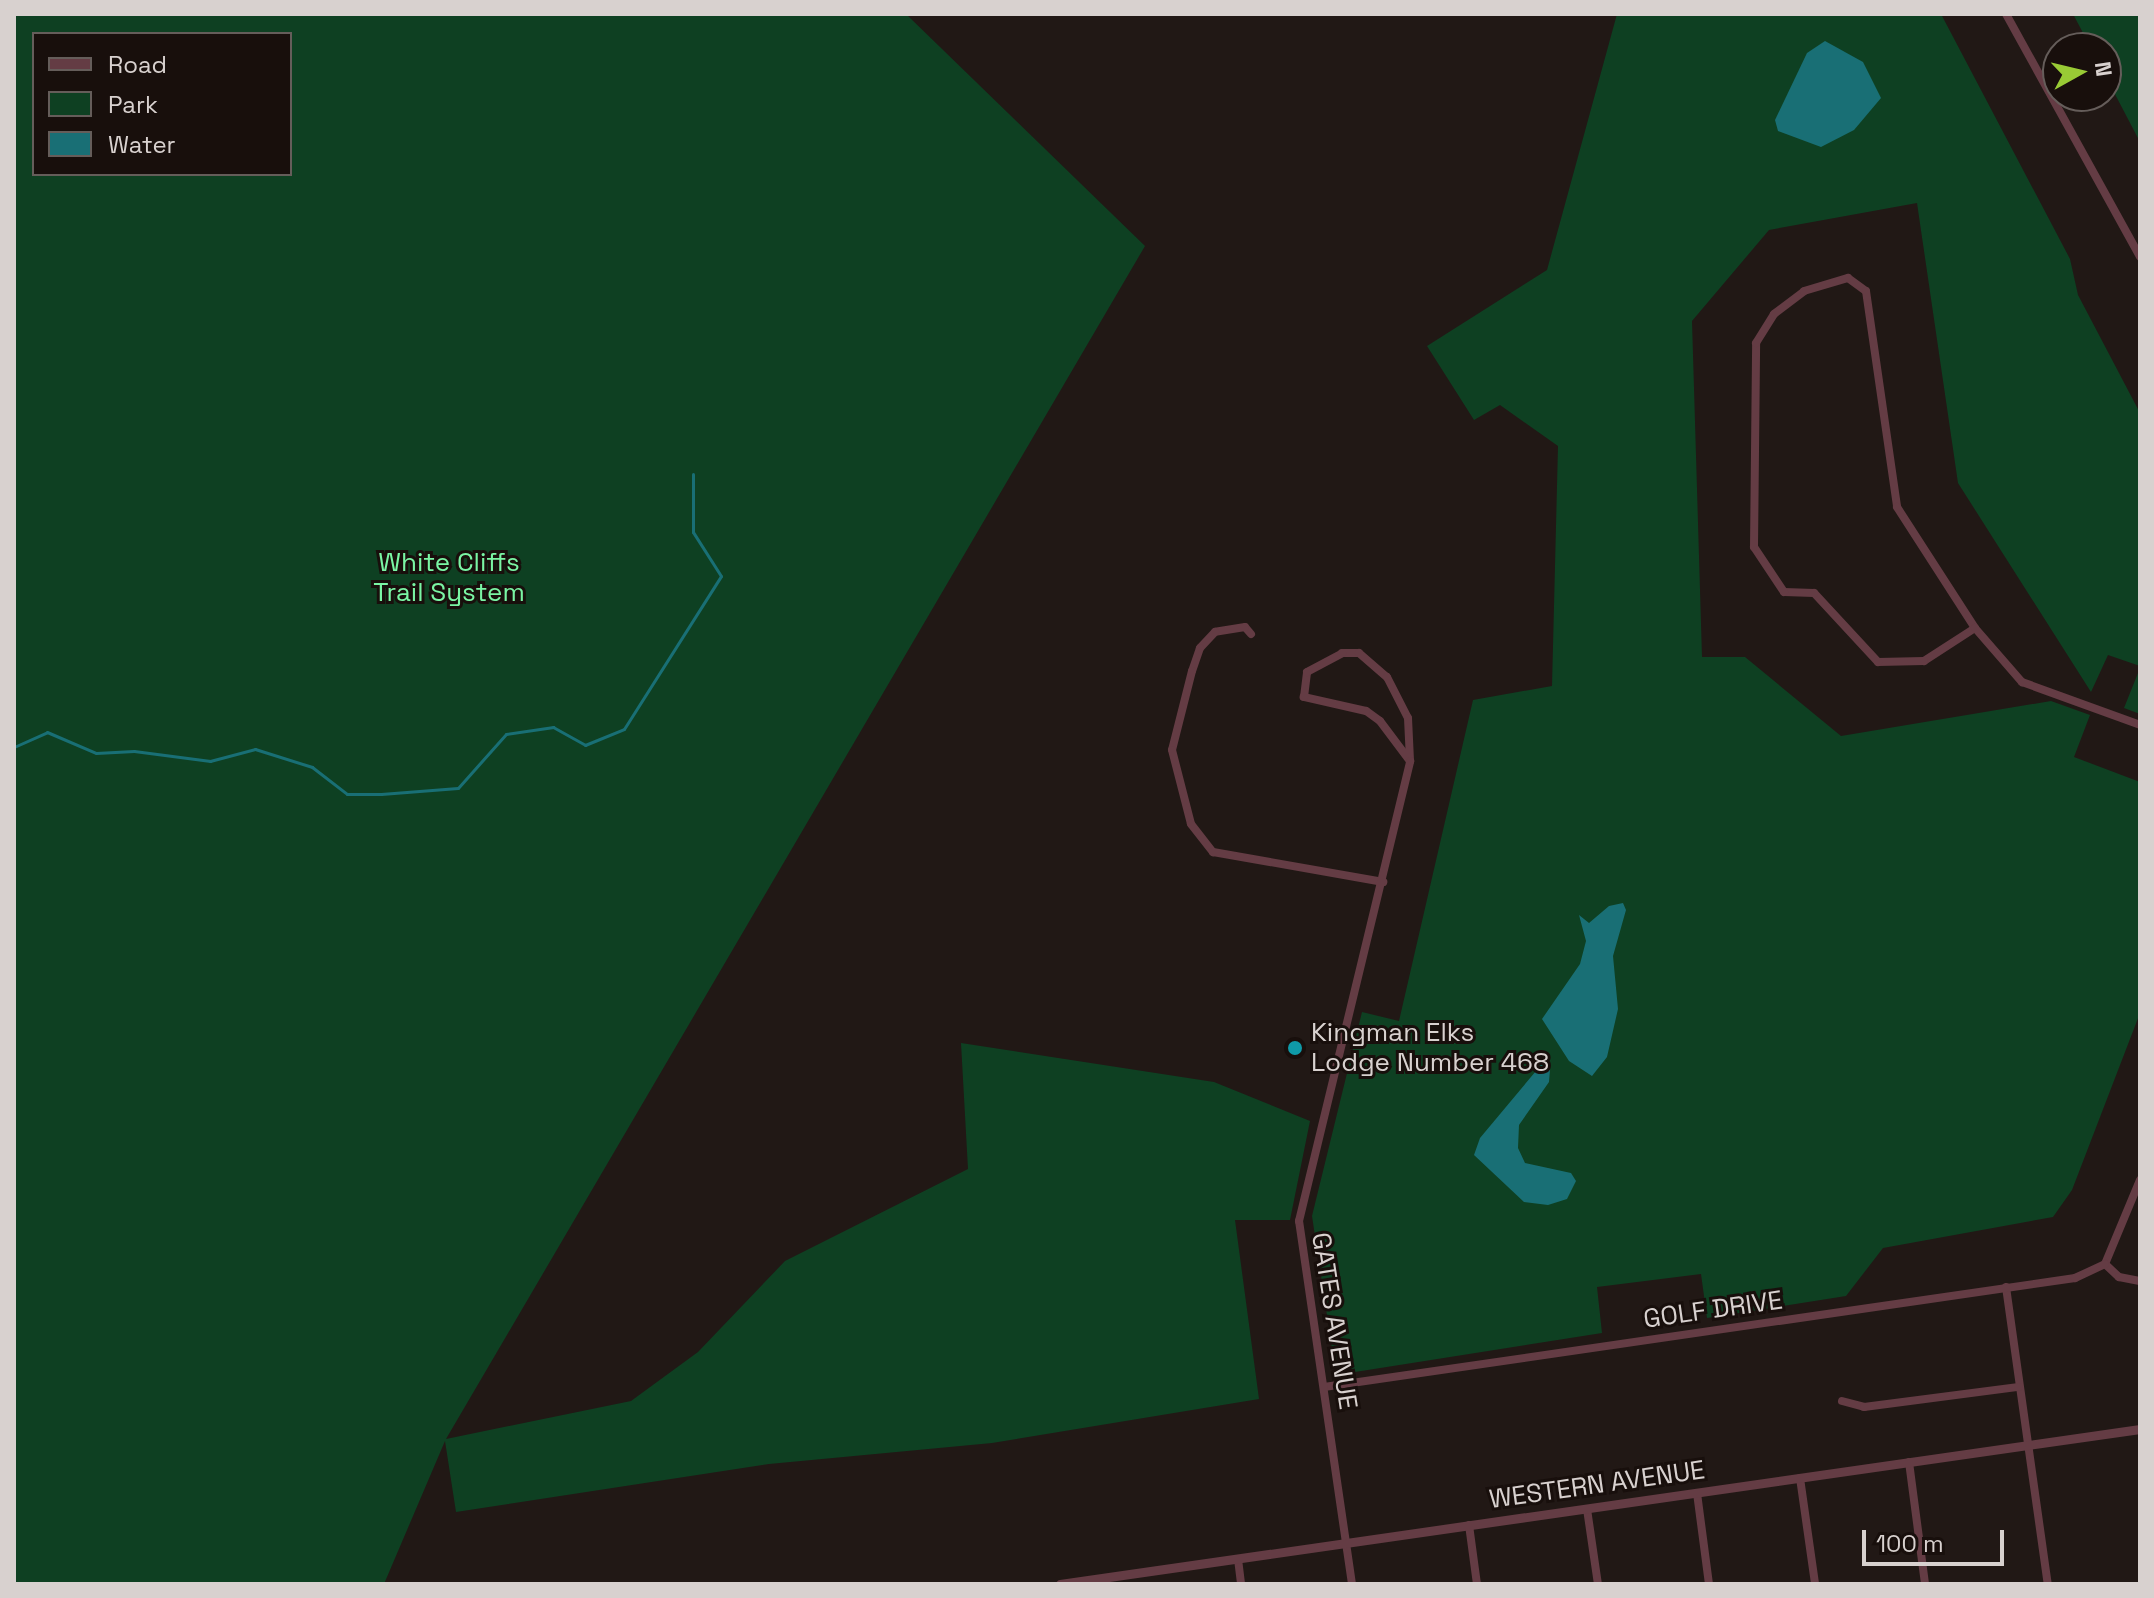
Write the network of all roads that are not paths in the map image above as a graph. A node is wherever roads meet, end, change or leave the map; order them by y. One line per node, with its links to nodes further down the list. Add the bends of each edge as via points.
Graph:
1 (2006, 14): 2 (street)
2 (2140, 257)
3 (1975, 628): 3 (street, via 1924,661 1878,662 1814,593 1784,592 1754,547 1756,343 1774,314 1804,291 1848,278 1866,291 1897,507); 5 (street, via 2022,682)
4 (1251, 634): 7 (street, via 1236,626 1215,632 1200,648 1172,750 1191,824 1213,852)
5 (2140, 725)
6 (1410, 761): 6 (street, GATES AVENUE, via 1366,711 1304,697 1307,672 1342,653 1359,653 1375,663 1408,718); 7 (street, GATES AVENUE)
7 (1383, 882): 12 (street, GATES AVENUE, via 1299,1221)
8 (2140, 1180): 9 (street)
9 (2105, 1264): 10 (street, via 2119,1277); 11 (street, GOLF DRIVE, via 2075,1278)
10 (2140, 1281)
11 (2006, 1287): 12 (street, GOLF DRIVE); 13 (street)
12 (1324, 1387): 22 (street, GATES AVENUE)
13 (2019, 1387): 14 (street, via 1864,1407); 16 (street)
14 (1842, 1401)
15 (2140, 1429): 16 (street, WESTERN AVENUE)
16 (2029, 1445): 17 (street, WESTERN AVENUE); 32 (street)
17 (1909, 1462): 18 (street, WESTERN AVENUE); 31 (street)
18 (1800, 1478): 19 (street, WESTERN AVENUE); 30 (street)
19 (1697, 1493): 20 (street, WESTERN AVENUE); 29 (street)
20 (1587, 1509): 21 (street, WESTERN AVENUE); 28 (street)
21 (1469, 1525): 22 (street, WESTERN AVENUE); 27 (street)
22 (1346, 1545): 23 (street, WESTERN AVENUE); 26 (street, GATES AVENUE)
23 (1238, 1559): 24 (street, WESTERN AVENUE); 25 (street)
24 (1060, 1584)
25 (1241, 1584)
26 (1352, 1584)
27 (1477, 1584)
28 (1598, 1584)
29 (1709, 1584)
30 (1815, 1584)
31 (1925, 1584)
32 (2048, 1584)

